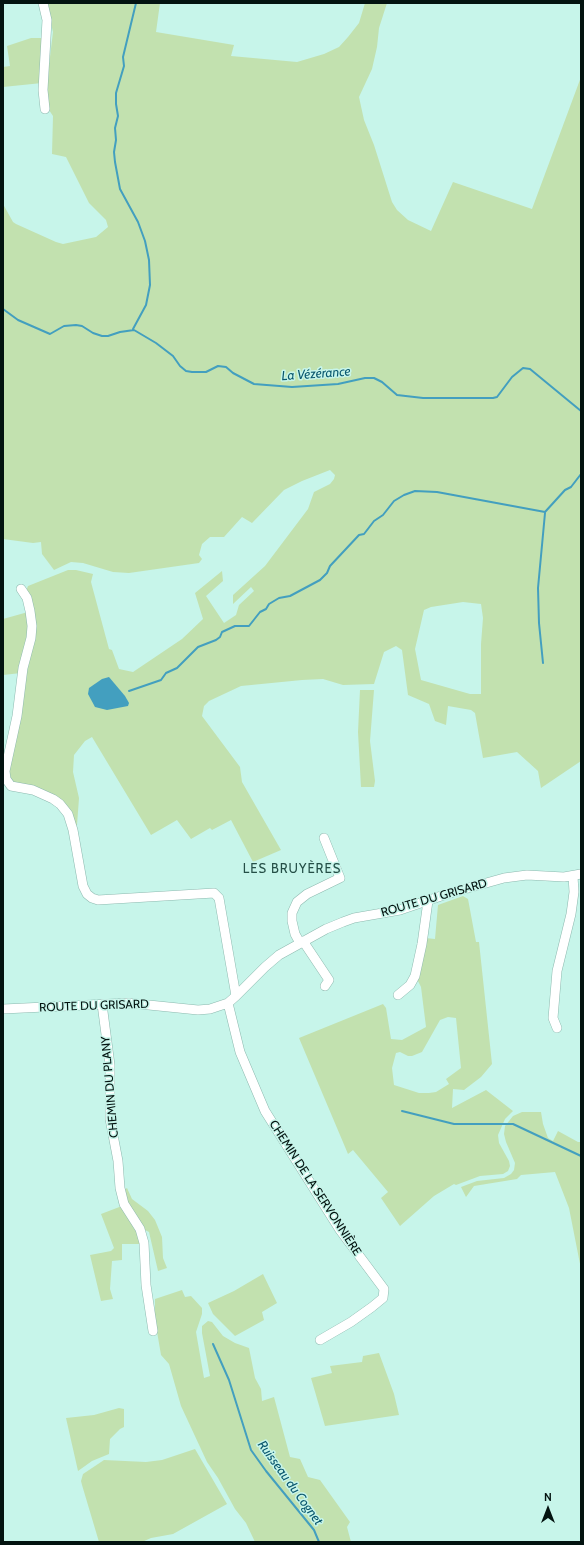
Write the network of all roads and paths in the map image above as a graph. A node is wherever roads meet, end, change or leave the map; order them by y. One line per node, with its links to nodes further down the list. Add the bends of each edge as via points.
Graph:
1 (43, 3): 2 (street, via 47,20)
2 (44, 108)
3 (21, 589): 10 (street, via 26,598 32,626 6,764 6,779 10,786 33,790 53,799 68,814 83,886 92,898 98,900 214,893 219,898)
4 (324, 838): 7 (street, via 340,878 307,894 297,902 292,921 295,934)
5 (577, 875): 6 (street, ROUTE DU GRISARD, via 515,876); 14 (street, via 571,914 557,971 553,1018)
6 (428, 900): 7 (street, ROUTE DU GRISARD, via 400,910 354,918); 9 (street, via 415,976 410,985)
7 (301, 942): 8 (street, via 329,980); 10 (street, ROUTE DU GRISARD, via 272,960)
8 (325, 986)
9 (398, 995)
10 (236, 996): 11 (street, ROUTE DU GRISARD)
11 (228, 1002): 12 (street, ROUTE DU GRISARD, via 210,1009 198,1010 141,1003); 16 (street, CHEMIN DE LA SERVONNIÈRE, via 240,1052 265,1110 350,1245 384,1289 383,1298 360,1316)
12 (102, 1004): 13 (street, ROUTE DU GRISARD); 15 (street, CHEMIN DU PLANY, via 110,1071 110,1119 120,1188 124,1204 140,1229 144,1243 146,1285)
13 (3, 1010)
14 (556, 1028)
15 (154, 1331)
16 (320, 1340)

